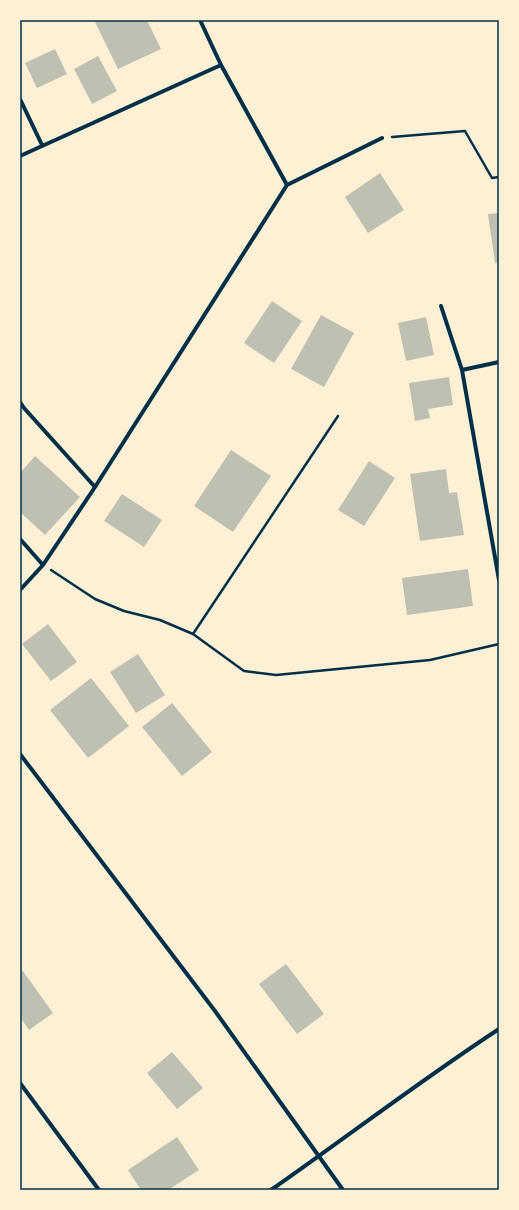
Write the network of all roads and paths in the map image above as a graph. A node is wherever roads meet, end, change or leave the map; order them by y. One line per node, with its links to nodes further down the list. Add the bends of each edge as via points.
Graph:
1 (200, 20): 2 (street)
2 (221, 65): 5 (street); 8 (street)
3 (20, 99): 5 (street)
4 (382, 138): 7 (path, via 465,131 492,178); 8 (street)
5 (42, 145): 6 (street)
6 (20, 156)
7 (499, 177)
8 (287, 185): 14 (street)
9 (441, 306): 11 (street)
10 (499, 362): 11 (street)
11 (462, 370): 17 (street)
12 (20, 402): 14 (street)
13 (338, 416): 19 (path)
14 (95, 487): 16 (street)
15 (20, 539): 16 (street)
16 (43, 565): 18 (street); 19 (path, via 95,599 124,611 160,620)
17 (499, 580)
18 (20, 590)
19 (193, 634): 20 (path, via 244,671 276,675 430,660)
20 (499, 644)
21 (20, 754): 24 (street, via 215,1011)
22 (499, 1029): 24 (street)
23 (20, 1083): 25 (street)
24 (319, 1157): 26 (street); 27 (street)
25 (99, 1190)
26 (271, 1190)
27 (343, 1190)

